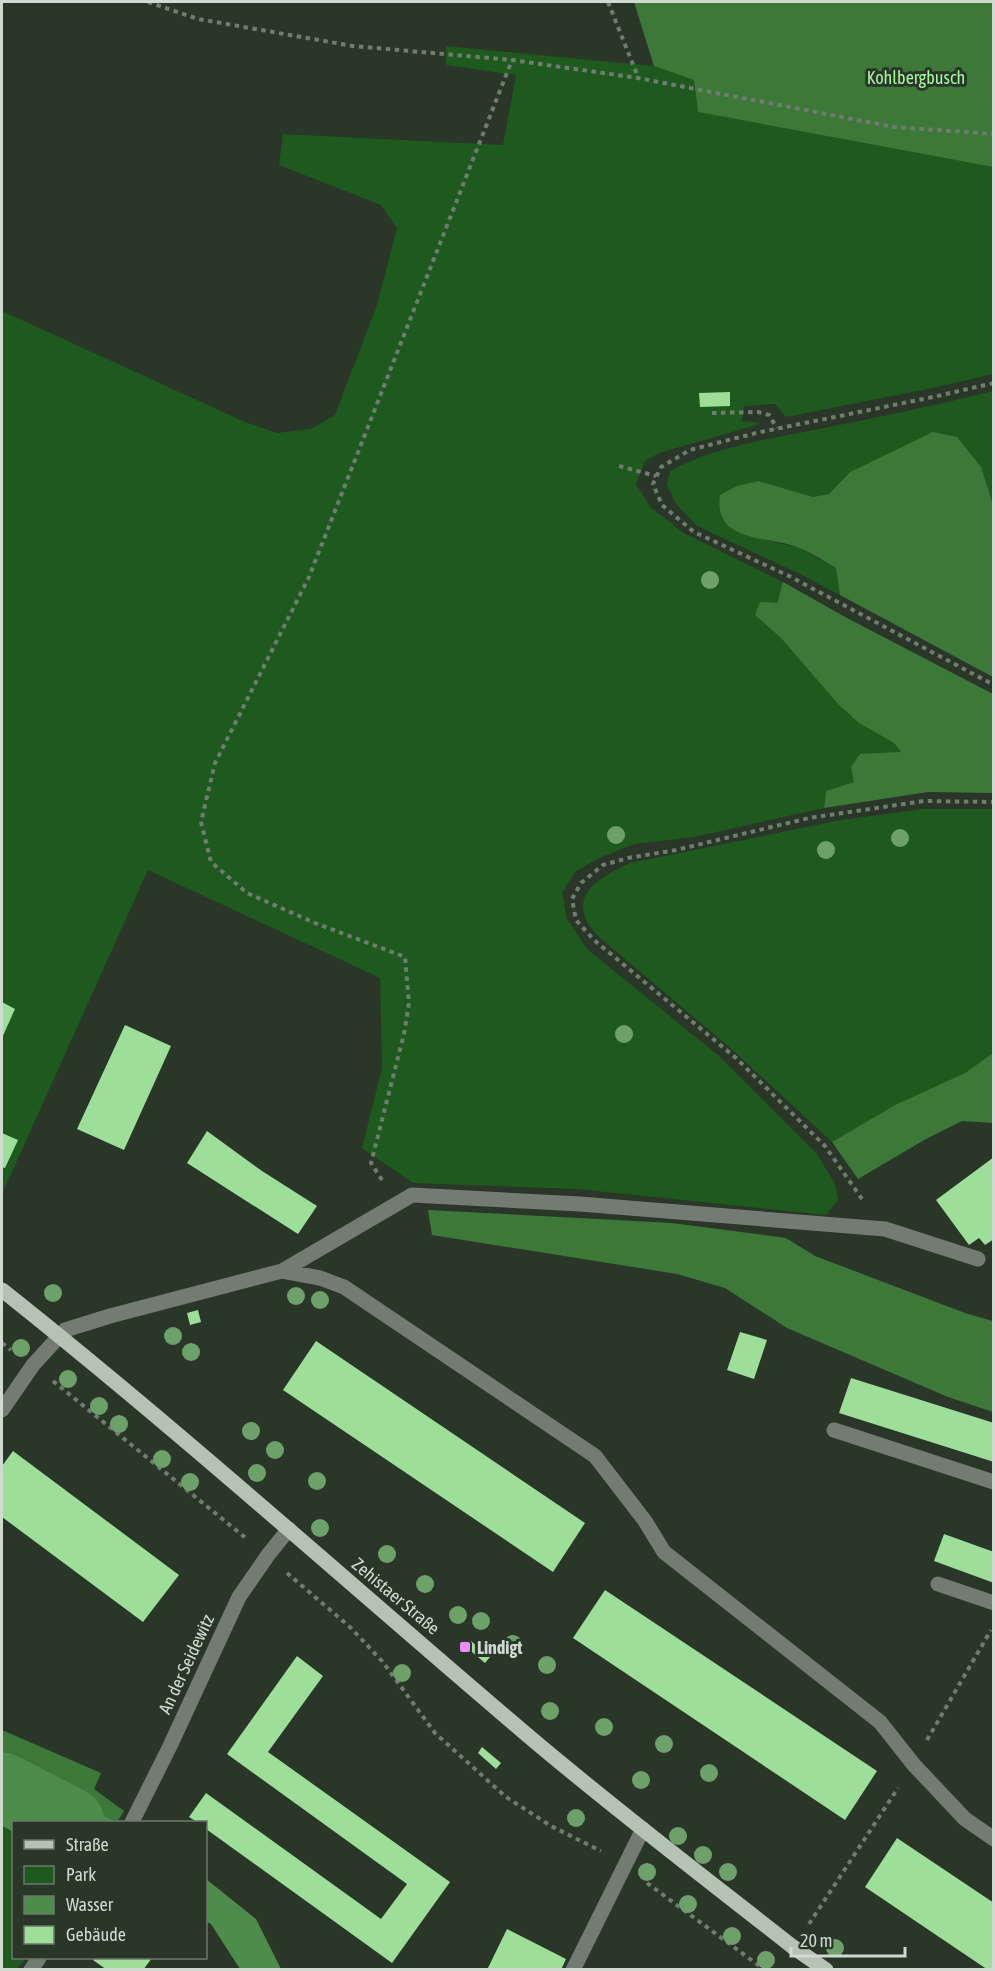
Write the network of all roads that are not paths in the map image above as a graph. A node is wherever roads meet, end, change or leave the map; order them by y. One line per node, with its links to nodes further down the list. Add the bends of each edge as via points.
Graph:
1 (978, 1259): 2 (street, via 885,1229 580,1204 412,1195)
2 (282, 1271): 4 (street, via 110,1316); 13 (street, via 344,1287 595,1456 664,1552 880,1722 965,1819)
3 (2, 1290): 4 (main road, Zehistaer Straße)
4 (59, 1335): 5 (street); 8 (main road, Zehistaer Straße)
5 (2, 1410)
6 (834, 1430): 7 (street)
7 (993, 1482)
8 (289, 1529): 11 (street, An der Seidewitz, via 238,1597); 12 (main road, Zehistaer Straße, via 527,1735)
9 (938, 1584): 10 (street)
10 (993, 1603)
11 (134, 1820)
12 (643, 1828): 14 (street); 15 (main road, Zehistaer Straße)
13 (993, 1839)
14 (573, 1970)
15 (826, 1970)

